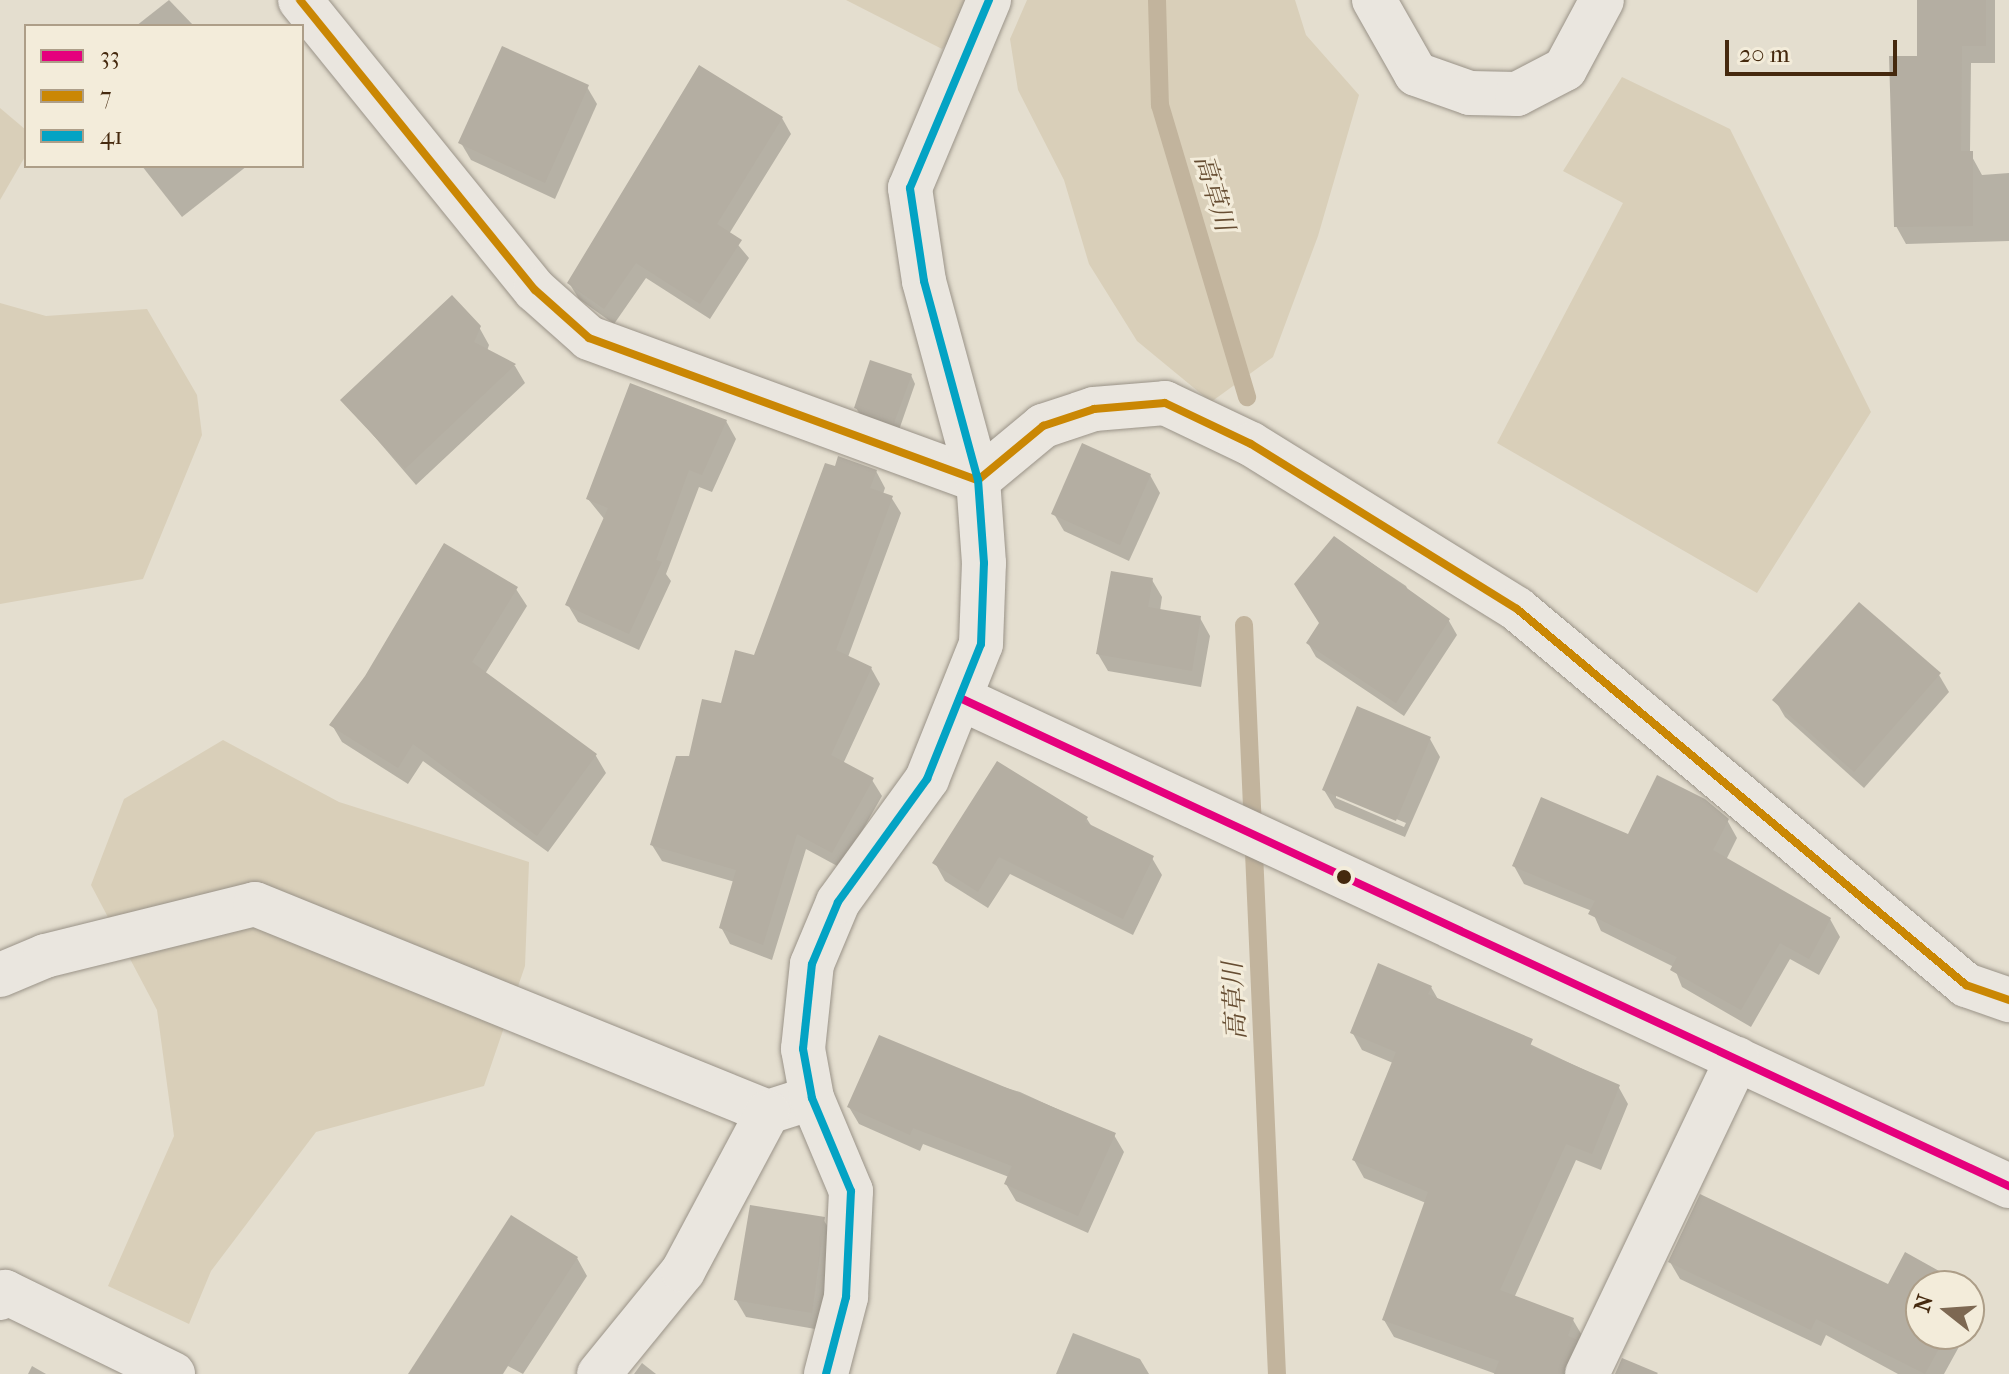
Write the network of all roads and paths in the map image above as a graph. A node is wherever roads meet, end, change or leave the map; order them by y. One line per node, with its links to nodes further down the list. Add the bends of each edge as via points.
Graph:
1 (300, 0): 5 (street, via 535,290 589,338)
2 (989, 0): 5 (street, via 910,188 928,295)
3 (1374, 0): 4 (street, via 1416,74 1470,93 1517,94 1565,69)
4 (1602, 0)
5 (978, 480): 6 (street, via 984,563 981,644); 8 (street, via 1043,426 1094,409 1165,403 1251,444 1517,609 1966,985)
6 (960, 698): 9 (street); 10 (street, via 927,779 838,902 812,964 803,1049)
7 (0, 975): 11 (street, via 45,956 255,904)
8 (2009, 1000)
9 (1737, 1059): 12 (street); 17 (street)
10 (812, 1098): 11 (street); 16 (street, via 851,1191 846,1297)
11 (768, 1112): 15 (street, via 683,1271)
12 (2009, 1186)
13 (0, 1298): 14 (street, via 5,1292)
14 (173, 1374)
15 (599, 1374)
16 (826, 1374)
17 (1587, 1374)

